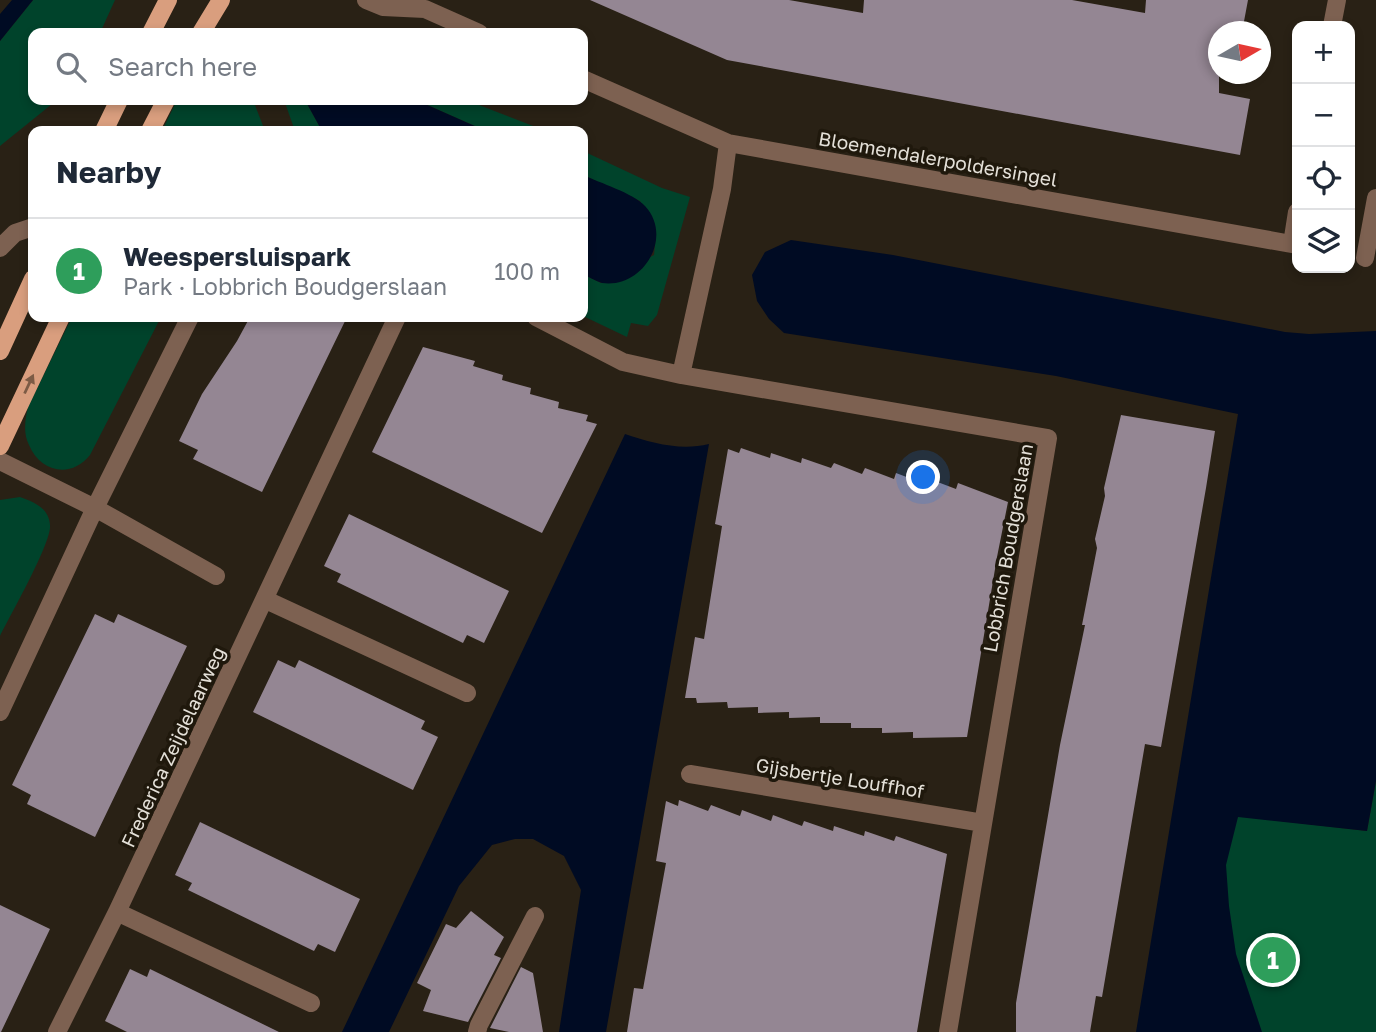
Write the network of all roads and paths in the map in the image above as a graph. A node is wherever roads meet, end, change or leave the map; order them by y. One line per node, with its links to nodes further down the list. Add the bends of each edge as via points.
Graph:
1 (168, 0): 7 (main road)
2 (221, 0): 8 (main road)
3 (366, 0): 5 (street, via 383,7)
4 (1337, 0): 6 (street)
5 (420, 5): 9 (street)
6 (1333, 21)
7 (154, 28)
8 (204, 28)
9 (468, 28)
10 (588, 81): 15 (street, Bloemendalerpoldersingel)
11 (117, 105): 13 (main road)
12 (163, 105): 14 (main road)
13 (106, 126)
14 (153, 126)
15 (728, 143): 18 (street, Bloemendalerpoldersingel); 27 (street)
16 (1376, 198): 20 (street)
17 (28, 229): 19 (street, via 15,233)
18 (1292, 244)
19 (0, 248)
20 (1364, 257)
21 (28, 290): 26 (main road)
22 (59, 322): 28 (main road, one-way to 22)
23 (188, 322): 30 (street)
24 (395, 322): 32 (street, Frederica Zeijdelaarweg)
25 (546, 322): 27 (street, Lobbrich Boudgerslaan, via 623,362)
26 (0, 351)
27 (681, 375): 36 (street, Lobbrich Boudgerslaan, via 1048,438)
28 (0, 446)
29 (0, 461): 30 (street)
30 (95, 508): 31 (street); 34 (street)
31 (216, 576)
32 (266, 600): 33 (street); 37 (street, Frederica Zeijdelaarweg)
33 (467, 693)
34 (0, 712)
35 (690, 774): 36 (street, Gijsbertje Louffhof)
36 (983, 822): 42 (street, Lobbrich Boudgerslaan)
37 (117, 912): 39 (street); 40 (street, Frederica Zeijdelaarweg)
38 (535, 916): 41 (street)
39 (311, 1003)
40 (57, 1032)
41 (477, 1032)
42 (948, 1032)

